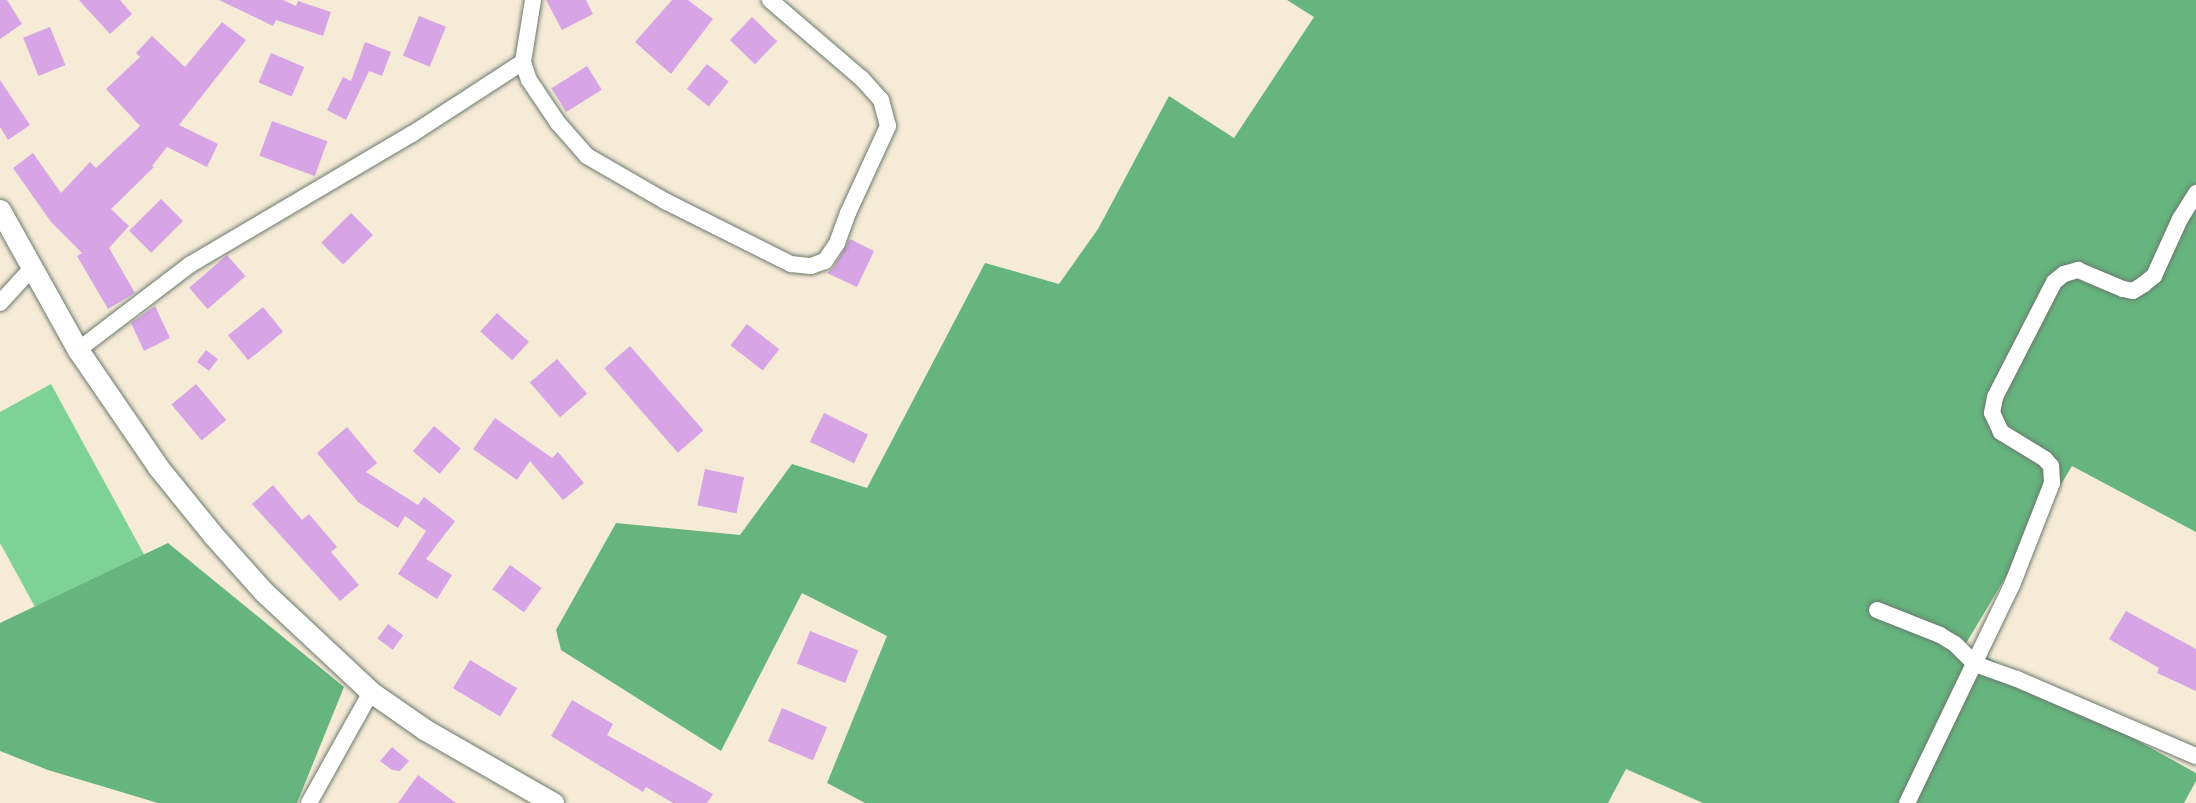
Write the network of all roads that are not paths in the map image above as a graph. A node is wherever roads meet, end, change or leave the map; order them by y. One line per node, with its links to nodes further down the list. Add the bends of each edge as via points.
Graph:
1 (533, 0): 3 (street)
2 (770, 0): 3 (street, via 861,78 881,100 888,126 837,243 825,261 811,266 780,259 587,156 558,123 529,80)
3 (522, 62): 8 (street, via 412,134 191,264)
4 (2196, 193): 10 (street, via 2154,276 2133,291 2078,270 2054,282 1995,398 1992,413 2001,432 2044,459 2051,466 2052,476 2012,585)
5 (0, 210): 6 (main road)
6 (32, 268): 7 (street); 8 (main road)
7 (0, 303)
8 (78, 350): 11 (main road, via 158,467 213,535 264,592)
9 (1877, 609): 10 (street, via 1940,635)
10 (1975, 664): 12 (street); 15 (street)
11 (371, 692): 13 (street); 14 (main road, via 424,729)
12 (2196, 756)
13 (309, 803)
14 (553, 803)
15 (1907, 803)

